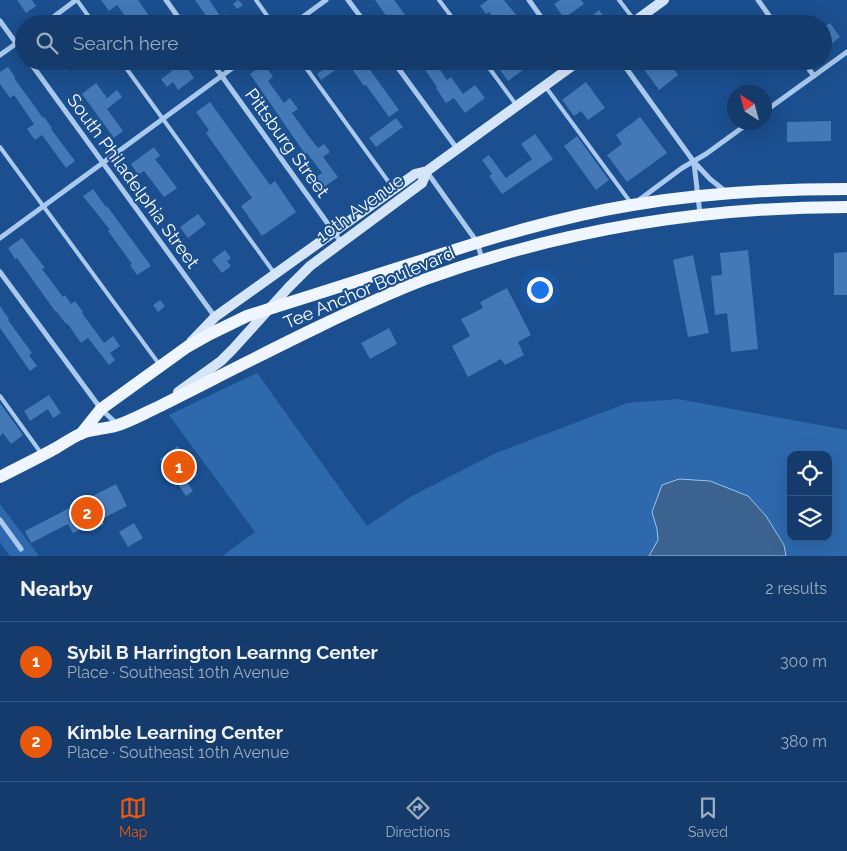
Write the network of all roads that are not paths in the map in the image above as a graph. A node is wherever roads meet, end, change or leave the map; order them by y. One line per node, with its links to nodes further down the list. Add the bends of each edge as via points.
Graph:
1 (76, 0): 11 (street); 12 (lane)
2 (166, 0): 13 (street)
3 (256, 0): 14 (lane)
4 (326, 0): 15 (street)
5 (348, 0): 16 (street)
6 (439, 0): 17 (lane)
7 (529, 0): 18 (street)
8 (619, 0): 19 (lane)
9 (664, 0): 20 (main road)
10 (758, 0): 21 (street)
11 (56, 15)
12 (87, 15)
13 (177, 15)
14 (267, 15)
15 (305, 15)
16 (359, 15)
17 (450, 15)
18 (540, 15)
19 (629, 15)
20 (643, 15)
21 (769, 15)
22 (0, 21): 23 (street)
23 (15, 43)
24 (15, 45): 26 (street)
25 (847, 52): 27 (street)
26 (0, 56)
27 (832, 63)
28 (36, 70): 49 (street, South Philadelphia Street)
29 (128, 70): 44 (lane)
30 (217, 70): 39 (street, Pittsburg Street)
31 (229, 70): 39 (street)
32 (308, 70): 51 (lane)
33 (400, 70): 47 (street)
34 (491, 70): 42 (lane)
35 (566, 70): 41 (main road)
36 (628, 70): 48 (street)
37 (810, 70): 40 (street)
38 (822, 70): 40 (street)
39 (221, 76): 44 (street); 59 (street, Pittsburg Street)
40 (814, 76): 43 (street)
41 (545, 86): 42 (main road); 55 (lane)
42 (517, 106): 47 (main road)
43 (772, 106)
44 (163, 119): 49 (street); 65 (lane)
45 (739, 130): 48 (street)
46 (0, 147): 56 (lane)
47 (458, 150): 50 (main road)
48 (694, 162): 53 (street); 54 (street); 55 (street)
49 (103, 163): 56 (street); 67 (street, South Philadelphia Street)
50 (427, 171): 51 (main road, 10th Avenue, via 415,174); 61 (main road, 10th Avenue, via 422,183); 62 (street)
51 (394, 189): 59 (main road, 10th Avenue)
52 (847, 189): 53 (main road, Tee Anchor Boulevard, via 787,189)
53 (728, 194): 54 (main road, Tee Anchor Boulevard)
54 (698, 196): 55 (main road, Tee Anchor Boulevard); 58 (street)
55 (633, 205): 62 (main road, Tee Anchor Boulevard)
56 (43, 206): 60 (street); 69 (lane)
57 (847, 207): 58 (main road, Tee Anchor Boulevard)
58 (700, 214): 63 (main road, Tee Anchor Boulevard, via 588,233)
59 (334, 233): 61 (street, Pittsburg Street); 65 (main road, 10th Avenue)
60 (0, 238)
61 (341, 242): 66 (main road, 10th Avenue, via 310,266)
62 (477, 242): 63 (street); 66 (main road, Tee Anchor Boulevard)
63 (482, 260): 71 (main road, Tee Anchor Boulevard, via 369,303)
64 (0, 272): 72 (street)
65 (275, 274): 67 (main road, 10th Avenue)
66 (268, 310): 68 (main road, Tee Anchor Boulevard, via 247,316); 71 (main road, 10th Avenue, via 221,361)
67 (215, 318): 68 (main road, 10th Avenue)
68 (187, 347): 69 (main road, Tee Anchor Boulevard)
69 (160, 366): 72 (main road, Tee Anchor Boulevard)
70 (0, 396): 75 (lane)
71 (154, 408): 73 (main road, Tee Anchor Boulevard)
72 (101, 409): 73 (street); 74 (main road, Tee Anchor Boulevard)
73 (118, 425): 74 (main road, Tee Anchor Boulevard)
74 (81, 434): 75 (main road)
75 (42, 455): 76 (main road)
76 (0, 477)
77 (0, 520): 78 (street)
78 (21, 549)

